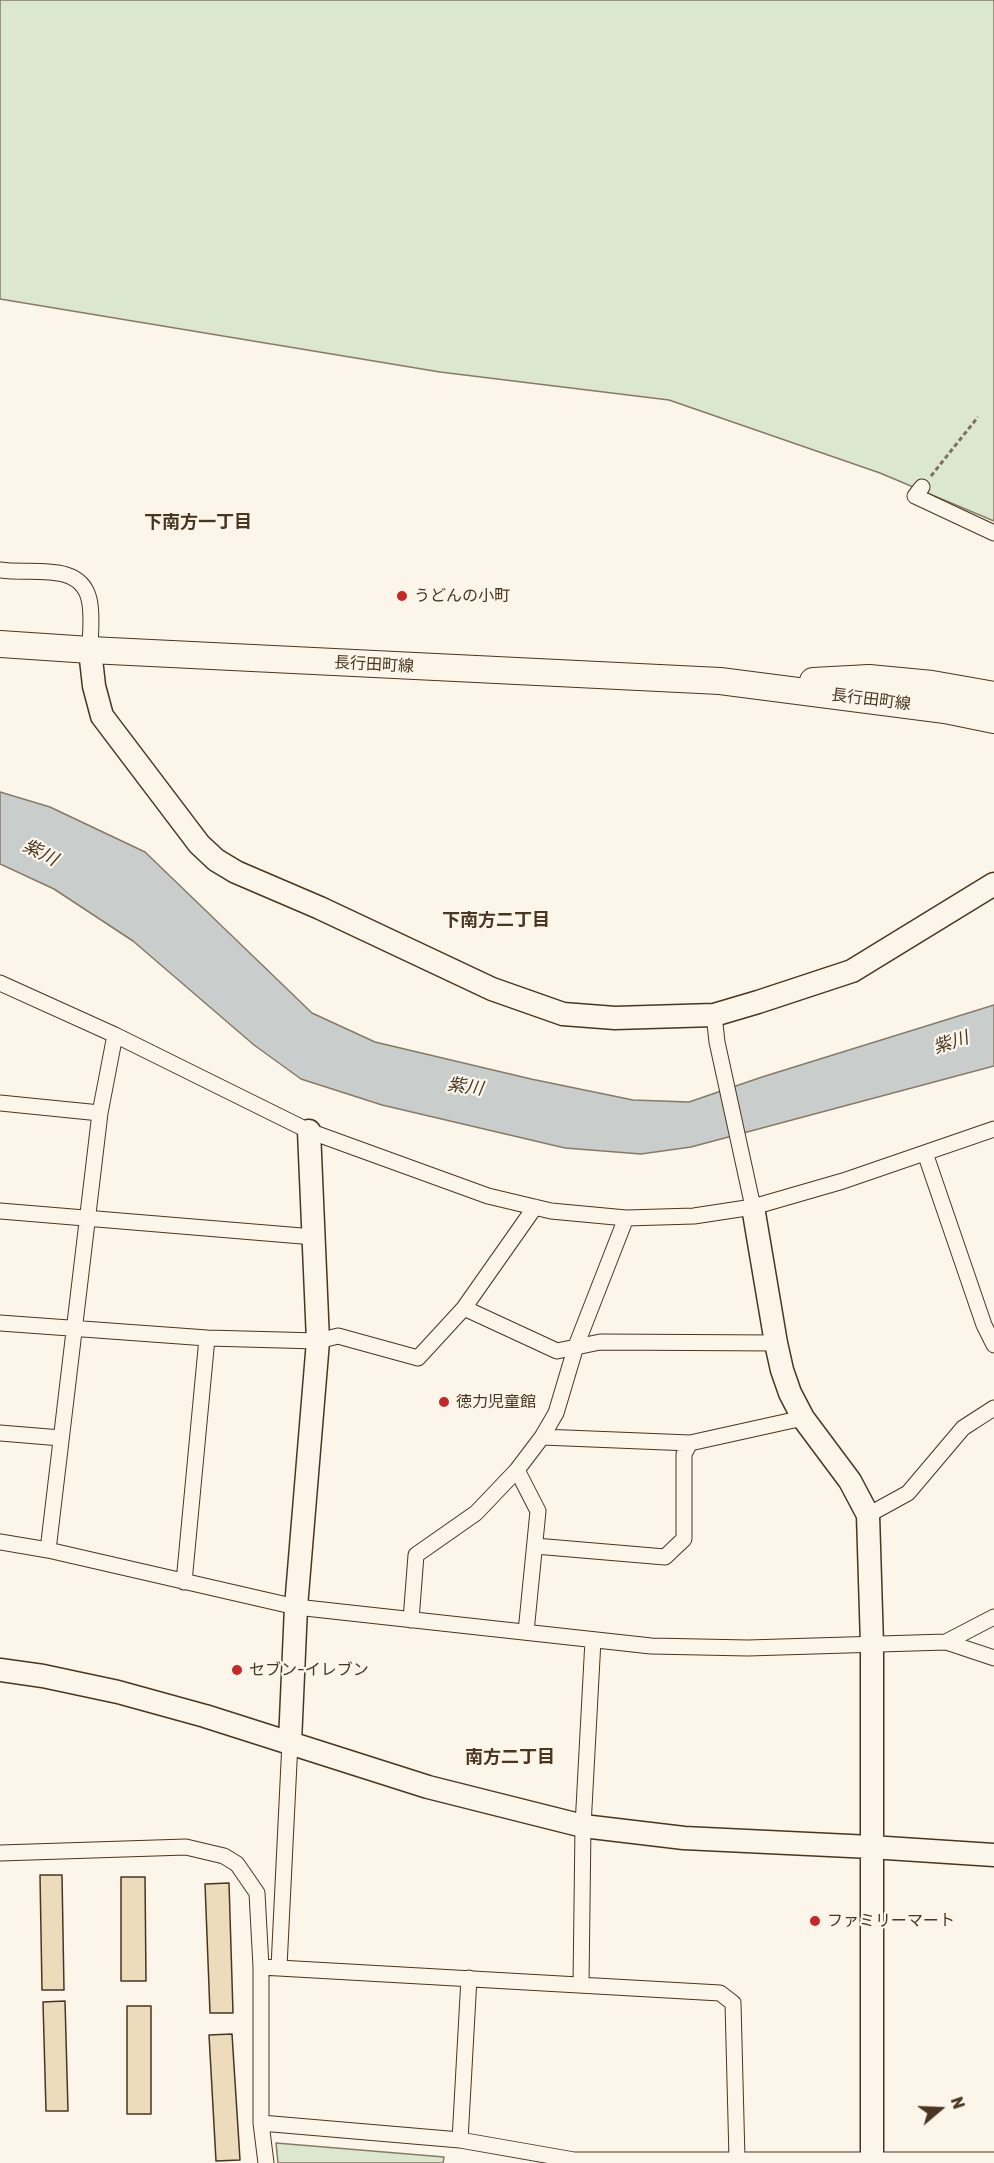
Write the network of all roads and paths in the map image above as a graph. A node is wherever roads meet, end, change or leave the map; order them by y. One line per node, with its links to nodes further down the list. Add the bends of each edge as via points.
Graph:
1 (978, 417): 2 (path)
2 (922, 487): 3 (street, via 915,496)
3 (994, 533)
4 (0, 570): 6 (street, via 70,575 83,584 89,600)
5 (0, 644): 6 (main road, 長行田町線)
6 (90, 650): 7 (main road, 長行田町線); 12 (street, via 102,716 199,844 236,872 492,989 563,1014 615,1018)
7 (747, 684): 8 (main road, 長行田町線, via 869,678); 9 (main road, 長行田町線)
8 (994, 695)
9 (994, 720)
10 (994, 884): 12 (street, via 852,971)
11 (0, 983): 13 (street)
12 (714, 1015): 19 (street)
13 (115, 1035): 15 (street); 17 (street)
14 (0, 1103): 15 (street)
15 (100, 1113): 23 (street)
16 (994, 1129): 18 (street)
17 (309, 1131): 20 (street, via 488,1196); 24 (street)
18 (925, 1153): 19 (street); 31 (street)
19 (753, 1207): 22 (street, via 694,1216); 30 (street)
20 (535, 1208): 22 (street); 25 (street)
21 (0, 1211): 23 (street)
22 (626, 1218): 32 (street)
23 (88, 1219): 24 (street); 27 (street)
24 (314, 1237): 29 (street)
25 (464, 1308): 29 (street, via 418,1358 338,1336); 32 (street, via 556,1351)
26 (0, 1323): 27 (street)
27 (75, 1328): 28 (street); 37 (street)
28 (207, 1338): 29 (street); 44 (street)
29 (318, 1341): 45 (street)
30 (776, 1343): 32 (street, via 600,1342); 34 (street, via 790,1393)
31 (994, 1345)
32 (576, 1346): 36 (street, via 556,1413)
33 (994, 1408): 40 (street, via 963,1428 908,1492)
34 (803, 1418): 38 (street); 40 (street, via 850,1481)
35 (0, 1433): 37 (street)
36 (542, 1437): 38 (street); 39 (street)
37 (61, 1438): 43 (street)
38 (690, 1443): 42 (street, via 684,1454 684,1539 665,1557)
39 (517, 1470): 42 (street, via 538,1511); 47 (street, via 476,1513 416,1554)
40 (868, 1515): 51 (street)
41 (0, 1542): 43 (street)
42 (535, 1546): 48 (street)
43 (48, 1550): 44 (street)
44 (184, 1582): 45 (street)
45 (296, 1607): 47 (street); 54 (street)
46 (994, 1617): 50 (street)
47 (411, 1620): 48 (street)
48 (526, 1632): 49 (street)
49 (593, 1640): 51 (street, via 747,1648); 55 (street)
50 (946, 1642): 51 (street); 52 (street)
51 (872, 1645): 56 (street)
52 (994, 1658)
53 (0, 1670): 54 (street, via 118,1692)
54 (290, 1742): 55 (street, via 428,1787); 60 (street)
55 (583, 1826): 56 (street, via 684,1838); 62 (street)
56 (872, 1846): 58 (street); 68 (street)
57 (0, 1853): 59 (street, via 186,1847 224,1856 237,1864 257,1893)
58 (994, 1855)
59 (261, 1967): 60 (street); 63 (street)
60 (279, 1967): 61 (street)
61 (470, 1978): 62 (street); 64 (street)
62 (581, 1984): 65 (street, via 720,1993 733,2003)
63 (261, 2123): 64 (street); 69 (street)
64 (460, 2140): 67 (street)
65 (737, 2159): 67 (street); 68 (street)
66 (994, 2160): 68 (street)
67 (574, 2161)
68 (872, 2162)
69 (266, 2163)

